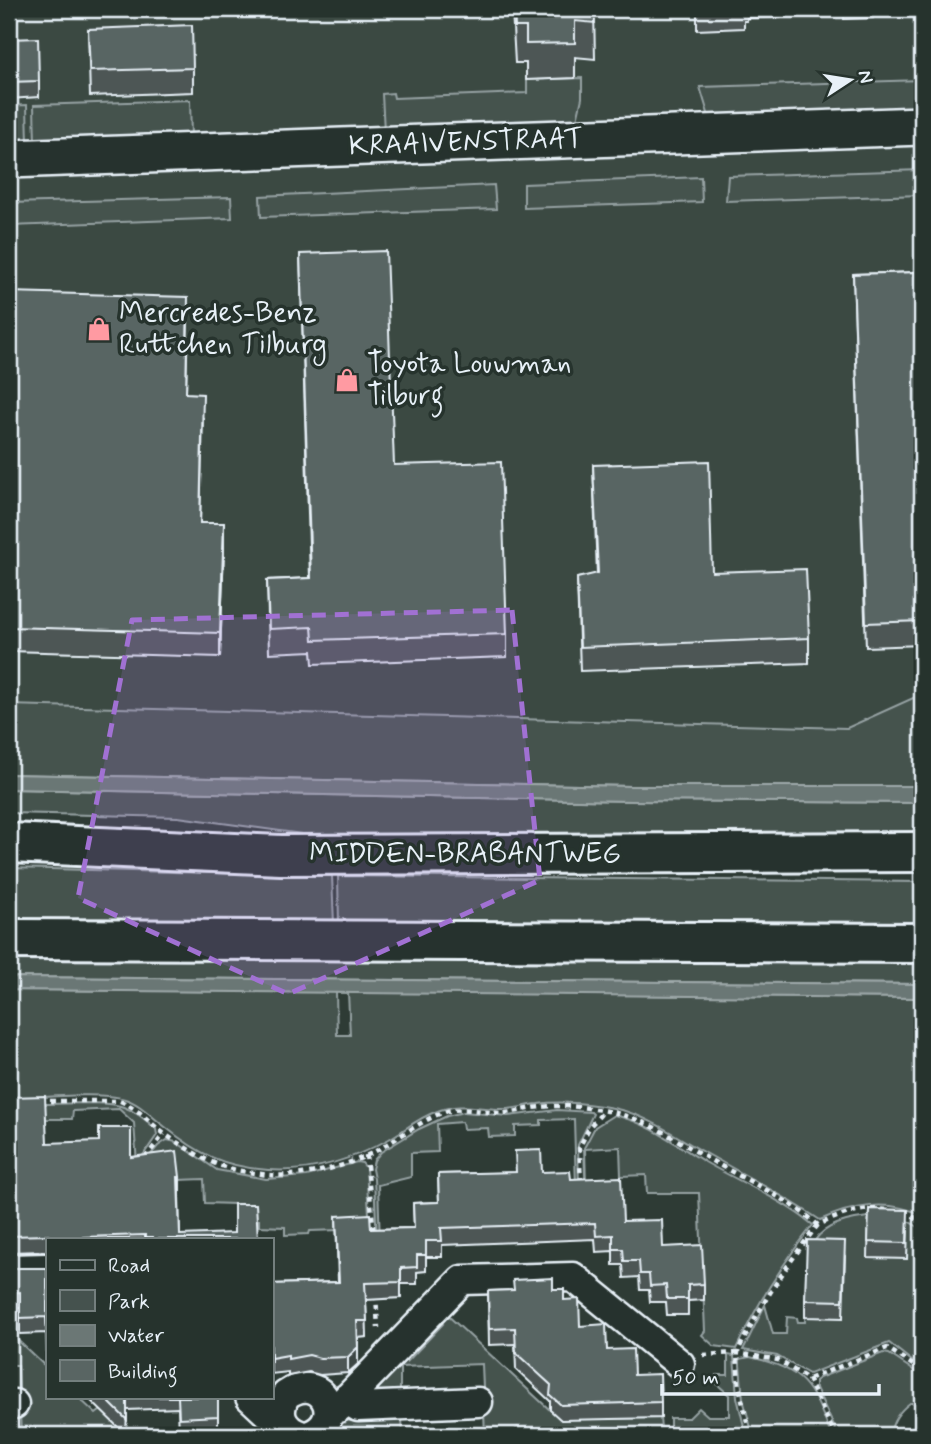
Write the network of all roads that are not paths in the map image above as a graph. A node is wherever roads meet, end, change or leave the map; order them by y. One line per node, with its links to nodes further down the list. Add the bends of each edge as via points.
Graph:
1 (922, 126): 2 (street, KRAAIVENSTRAAT)
2 (9, 159)
3 (9, 844): 4 (main road, MIDDEN-BRABANTWEG, via 281,855)
4 (922, 852)
5 (9, 939): 6 (main road)
6 (922, 943)
7 (46, 1268): 8 (street)
8 (9, 1269)
9 (680, 1364): 12 (street, via 573,1277 462,1280)
10 (251, 1398): 13 (street, via 265,1411)
11 (478, 1402): 12 (street, via 358,1407)
12 (338, 1403): 13 (street, via 317,1390 301,1387 286,1395); 15 (street, via 326,1424)
13 (280, 1411): 14 (street, via 288,1430)
14 (300, 1435)
15 (310, 1435)

